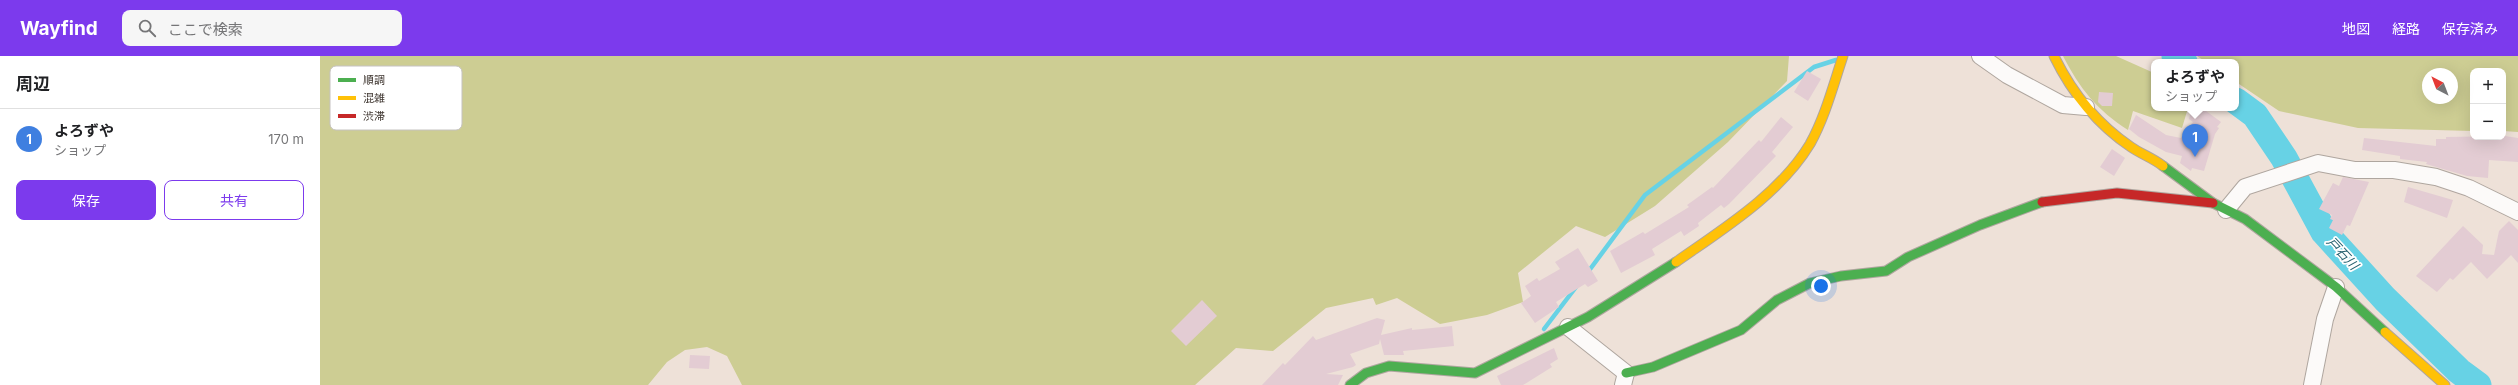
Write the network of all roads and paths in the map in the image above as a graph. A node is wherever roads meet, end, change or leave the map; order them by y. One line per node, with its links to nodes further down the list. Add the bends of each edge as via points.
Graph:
1 (1843, 56): 8 (street, via 1824,115 1809,145 1783,177 1750,210 1671,265)
2 (1980, 56): 4 (street, via 2007,75 2063,105)
3 (2054, 56): 4 (street, via 2064,77)
4 (2086, 107): 5 (street, via 2106,128 2132,148 2156,161)
5 (2219, 206): 6 (street, via 2245,187 2318,163 2356,170 2394,170 2436,177 2469,188); 7 (street, via 2245,219); 9 (street, via 2118,192 2042,202 1980,225 1908,257 1886,271 1841,276 1810,283 1776,300 1741,330)
6 (2518, 212)
7 (2336, 287): 11 (street, via 2325,319); 12 (street)
8 (1568, 327): 9 (street); 10 (street, via 1475,373 1389,366 1366,373)
9 (1624, 379)
10 (1350, 385)
11 (2312, 385)
12 (2445, 385)

